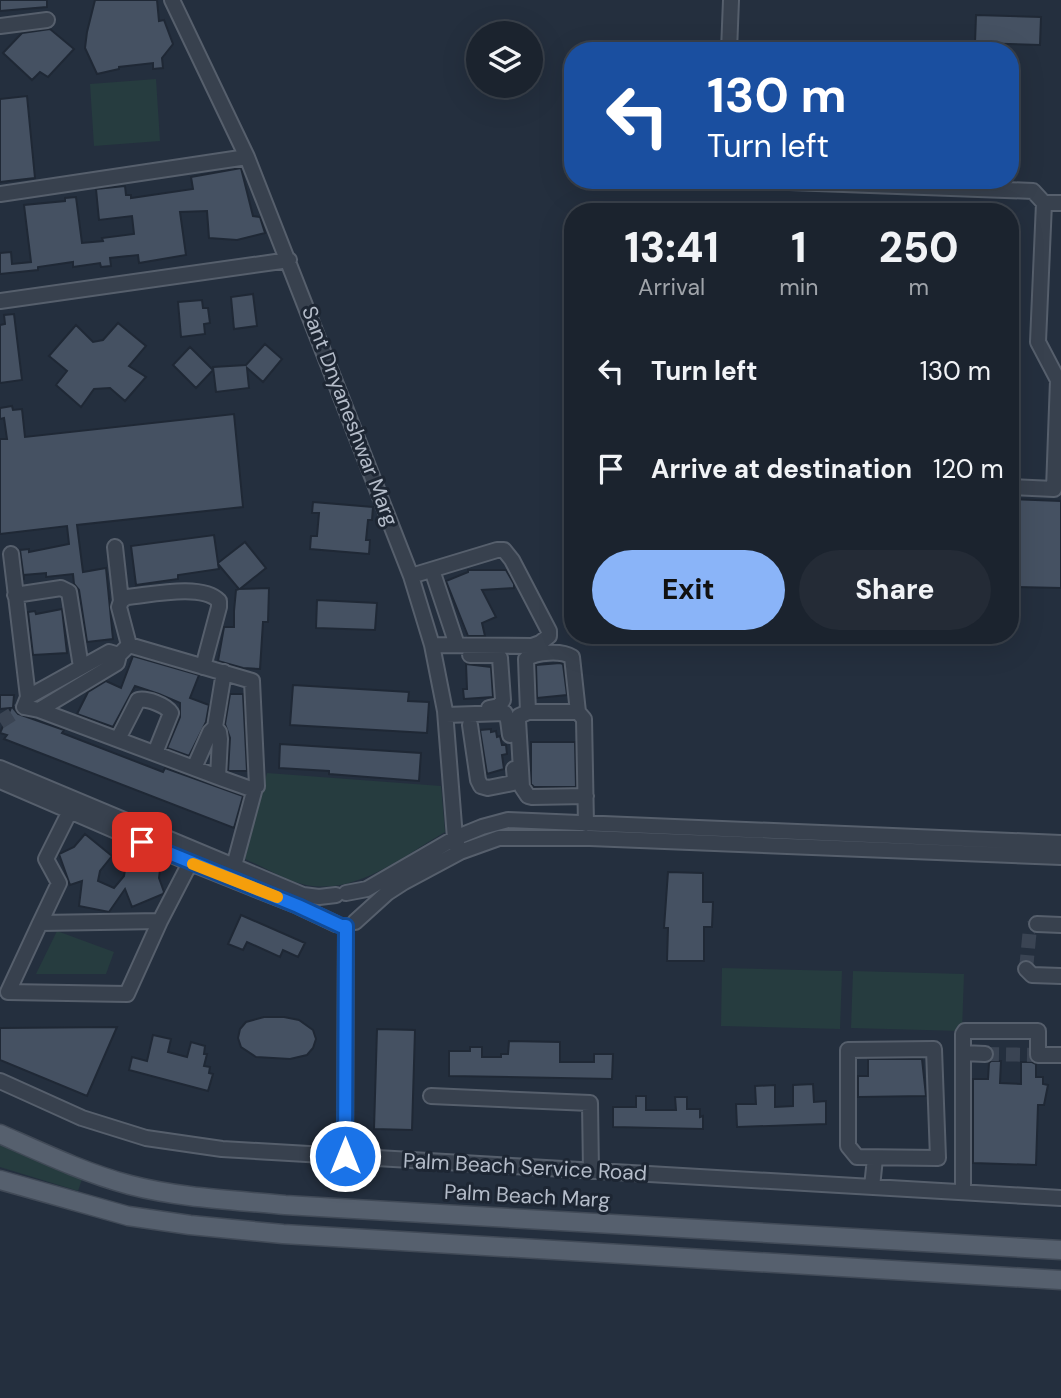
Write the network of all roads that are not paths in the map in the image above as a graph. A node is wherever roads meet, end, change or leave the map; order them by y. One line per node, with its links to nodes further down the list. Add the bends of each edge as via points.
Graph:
1 (172, 0): 6 (street, Sant Dnyaneshwar Marg)
2 (731, 0): 5 (street)
3 (47, 20): 4 (street)
4 (0, 26)
5 (729, 42)
6 (247, 157): 8 (street); 11 (street, Sant Dnyaneshwar Marg)
7 (979, 189): 9 (street, via 1033,191)
8 (0, 194)
9 (1044, 203): 10 (street); 13 (street, via 1038,342 1058,380 1054,489)
10 (1061, 203)
11 (289, 260): 12 (street); 17 (street, Sant Dnyaneshwar Marg)
12 (0, 301)
13 (1019, 487)
14 (115, 547): 19 (street)
15 (11, 554): 18 (street)
16 (432, 570): 17 (street); 20 (street); 22 (street, via 504,550 549,631 545,640 532,646)
17 (411, 576): 21 (street, Sant Dnyaneshwar Marg)
18 (15, 595): 25 (street, via 67,589); 28 (street)
19 (121, 601): 23 (street); 26 (street, via 182,591 215,597 219,607)
20 (447, 614): 21 (street); 22 (street)
21 (426, 621): 24 (street, Sant Dnyaneshwar Marg)
22 (457, 645): 24 (street)
23 (124, 650): 25 (street, via 109,652); 26 (street); 29 (street, via 117,663)
24 (434, 650): 32 (street, Sant Dnyaneshwar Marg); 32 (street, via 494,655 501,663 501,704)
25 (82, 667): 28 (street)
26 (203, 667): 27 (street)
27 (224, 672): 34 (street); 41 (street, via 252,681)
28 (28, 697): 29 (street, via 24,707)
29 (39, 710): 35 (street)
30 (528, 712): 31 (street); 31 (street, via 526,659 564,653 572,657); 42 (street, via 518,720 524,792 532,797)
31 (578, 712): 42 (street, via 584,719)
32 (445, 713): 33 (street, via 505,713 513,783 481,786); 46 (street, Sant Dnyaneshwar Marg)
33 (470, 724)
34 (215, 727): 38 (street); 39 (street, via 219,733)
35 (118, 739): 36 (street); 36 (street, via 138,700 166,707 171,713)
36 (155, 753): 38 (street)
37 (0, 768): 49 (street)
38 (194, 768): 39 (street)
39 (218, 777): 41 (street)
40 (0, 781): 43 (street)
41 (255, 788): 49 (street)
42 (586, 796): 44 (street)
43 (70, 811): 48 (street); 52 (street, via 46,859 59,883)
44 (586, 824): 45 (street); 46 (street, via 508,820 482,827)
45 (1061, 843)
46 (458, 845): 47 (street, via 520,836); 50 (street, via 368,889); 53 (street)
47 (1061, 857)
48 (190, 863): 51 (street); 53 (street)
49 (234, 866): 50 (street, via 303,895)
50 (341, 894): 53 (street, via 331,899 328,909 331,920); 53 (street, via 352,894 361,912)
51 (160, 921): 52 (street); 52 (street, via 127,994 8,992)
52 (40, 923)
53 (346, 924): 64 (street)
54 (1037, 924): 55 (street)
55 (1061, 925)
56 (1026, 969): 57 (street, via 1032,975)
57 (1061, 976)
58 (963, 1053): 59 (street); 60 (street, via 965,1031 1038,1031 1038,1055); 69 (street)
59 (985, 1054)
60 (1061, 1055)
61 (0, 1081): 64 (street, Palm Beach Service Road, via 82,1118 146,1138 222,1149)
62 (431, 1096): 66 (street, via 590,1103)
63 (0, 1134): 71 (main road, Palm Beach Marg, via 85,1171 133,1186 285,1205)
64 (345, 1156): 66 (street, Palm Beach Service Road)
65 (876, 1158): 65 (street, via 938,1158 934,1049 848,1050 848,1146 857,1157); 68 (street)
66 (591, 1171): 68 (street, Palm Beach Service Road)
67 (0, 1180): 72 (main road, via 128,1216 270,1233)
68 (872, 1187): 69 (street, Palm Beach Service Road)
69 (963, 1192): 70 (street, Palm Beach Service Road)
70 (1061, 1198)
71 (1061, 1250)
72 (1061, 1280)

